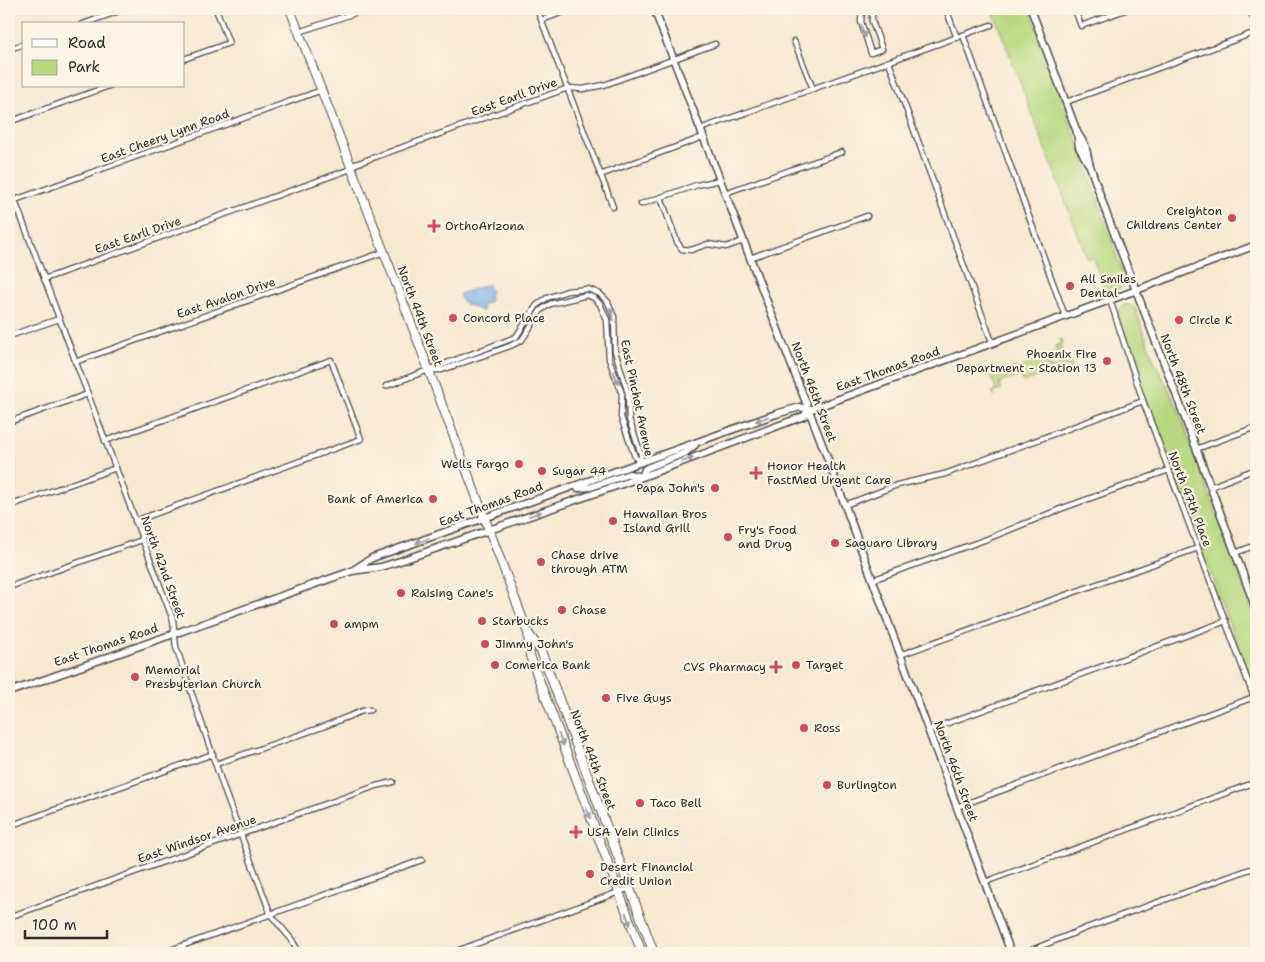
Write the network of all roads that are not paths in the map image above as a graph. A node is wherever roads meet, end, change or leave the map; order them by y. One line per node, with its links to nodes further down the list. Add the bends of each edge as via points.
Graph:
1 (125, 9): 16 (street)
2 (216, 9): 27 (street, via 229,43)
3 (290, 9): 19 (main road, North 44th Street)
4 (366, 9): 19 (street)
5 (538, 9): 15 (street)
6 (571, 9): 15 (street)
7 (654, 9): 28 (main road, North 46th Street)
8 (862, 9): 9 (street, one-way to 9, via 860,22 870,53 882,49 872,21)
9 (872, 9)
10 (946, 9): 22 (street)
11 (1031, 9): 34 (main road, North 48th Street)
12 (1075, 9): 13 (street, via 1081,26)
13 (1128, 9)
14 (1250, 9): 17 (street)
15 (542, 20): 31 (street)
16 (89, 22)
17 (1256, 24)
18 (991, 25): 21 (street)
19 (300, 32): 33 (main road, North 44th Street)
20 (1256, 32): 34 (street)
21 (963, 35): 22 (street); 56 (street)
22 (957, 38): 29 (street)
23 (794, 40): 32 (street)
24 (715, 44): 28 (street, East Earll Drive)
25 (22, 45): 26 (street)
26 (9, 49)
27 (185, 60)
28 (674, 60): 31 (street, East Earll Drive, via 604,85); 36 (main road, North 46th Street)
29 (889, 62): 32 (street); 59 (street)
30 (103, 88): 35 (street)
31 (568, 88): 39 (street, East Earll Drive); 40 (street)
32 (813, 89): 36 (street)
33 (322, 90): 39 (main road, North 44th Street); 45 (street, East Cheery Lynn Road)
34 (1066, 102): 54 (main road, North 48th Street, via 1079,147 1090,166)
35 (9, 122)
36 (700, 129): 37 (main road, North 46th Street)
37 (703, 137): 40 (street); 41 (main road, North 46th Street)
38 (842, 152): 43 (street)
39 (351, 168): 51 (main road, North 44th Street); 53 (street, East Earll Drive)
40 (600, 175): 47 (street)
41 (720, 180): 43 (main road, North 46th Street); 44 (street)
42 (9, 185): 45 (street, North 42nd Street)
43 (725, 193): 49 (main road, North 46th Street)
44 (661, 198): 46 (street); 49 (street, via 682,249 691,250 708,244 726,247)
45 (14, 200): 53 (street, North 42nd Street)
46 (641, 204)
47 (613, 207)
48 (867, 216): 52 (street)
49 (743, 241): 52 (main road, North 46th Street)
50 (1256, 245): 54 (main road, East Thomas Road)
51 (384, 252): 60 (street, East Avalon Drive); 61 (main road, North 44th Street)
52 (750, 258): 65 (main road, North 46th Street)
53 (44, 279): 57 (street, North 42nd Street)
54 (1136, 291): 55 (main road, East Thomas Road); 70 (main road, North 48th Street)
55 (1110, 300): 56 (main road, East Thomas Road); 64 (street, North 47th Place)
56 (1065, 316): 59 (main road, East Thomas Road)
57 (59, 319): 58 (street); 60 (street, North 42nd Street)
58 (9, 336)
59 (992, 342): 65 (main road, East Thomas Road)
60 (75, 362): 63 (street, North 42nd Street)
61 (429, 370): 62 (street, East Pinchot Avenue); 71 (street, East Pinchot Avenue, one-way to 71, via 442,370 522,340 541,310 550,304 587,296 594,298 607,320 608,359 622,394 621,417 635,457); 71 (street, East Pinchot Avenue, one-way to 61, via 629,418 628,393 615,351 614,317 608,302 588,288 546,298 536,305 516,337); 80 (main road, North 44th Street)
62 (386, 386)
63 (88, 394): 66 (street); 68 (street, North 42nd Street)
64 (1143, 401): 74 (street, North 47th Place); 78 (street, via 945,474 897,485)
65 (809, 410): 69 (main road, East Thomas Road, one-way to 69, via 800,407); 75 (main road, East Thomas Road, one-way to 65, via 796,420); 78 (main road, North 46th Street)
66 (9, 422)
67 (1256, 427): 70 (street)
68 (105, 441): 72 (street, North 42nd Street); 81 (street, via 331,360 361,439)
69 (700, 442): 71 (main road, East Thomas Road); 75 (main road, via 685,453 645,469)
70 (1196, 449): 76 (main road, North 48th Street)
71 (641, 463): 77 (main road, East Thomas Road)
72 (116, 468): 79 (street); 81 (street, North 42nd Street)
73 (1256, 469): 76 (street)
74 (1169, 470): 85 (street, North 47th Place); 88 (street)
75 (642, 477): 77 (main road, via 629,474 591,487); 82 (main road, East Thomas Road, one-way to 75)
76 (1210, 487): 86 (main road, North 48th Street)
77 (570, 488): 80 (main road, East Thomas Road)
78 (845, 505): 88 (main road, North 46th Street)
79 (9, 506)
80 (484, 519): 82 (main road, North 44th Street); 87 (main road, East Thomas Road, one-way to 87, via 372,558)
81 (135, 521): 83 (street, North 42nd Street)
82 (489, 530): 87 (main road, East Thomas Road, via 381,567); 93 (main road, North 44th Street)
83 (142, 540): 89 (street); 92 (street, North 42nd Street, via 173,620)
84 (1256, 544): 86 (street)
85 (1198, 548): 91 (street, North 47th Place); 94 (street)
86 (1235, 553): 90 (main road, North 48th Street)
87 (352, 571): 92 (main road, East Thomas Road)
88 (872, 580): 94 (main road, North 46th Street)
89 (9, 587)
90 (1256, 605)
91 (1226, 621): 96 (street, North 47th Place); 99 (street)
92 (174, 632): 95 (main road, East Thomas Road); 100 (street, North 42nd Street, via 176,647)
93 (528, 633): 107 (main road, North 44th Street, via 541,651); 108 (main road, North 44th Street, one-way to 108, via 530,656)
94 (900, 655): 99 (main road, North 46th Street)
95 (9, 692)
96 (1254, 697): 97 (street, North 47th Place); 104 (street)
97 (1256, 703)
98 (370, 710): 101 (street)
99 (929, 730): 104 (main road, North 46th Street)
100 (213, 754): 101 (street, North 42nd Street); 105 (street)
101 (216, 764): 106 (street, North 42nd Street)
102 (393, 782): 106 (street, East Windsor Avenue)
103 (1256, 782): 111 (street)
104 (957, 807): 111 (main road, North 46th Street)
105 (9, 826)
106 (240, 834): 114 (street, North 42nd Street); 115 (street, East Windsor Avenue)
107 (610, 836): 108 (street); 112 (main road, North 44th Street)
108 (599, 840): 113 (main road, North 44th Street)
109 (422, 860): 114 (street)
110 (1256, 867): 122 (street)
111 (985, 882): 121 (main road, North 46th Street)
112 (630, 888): 113 (street); 120 (main road, North 44th Street)
113 (619, 892): 118 (street); 119 (main road, North 44th Street, one-way to 119)
114 (271, 915): 116 (street); 117 (street, North 42nd Street)
115 (9, 916)
116 (162, 953)
117 (299, 953)
118 (451, 953)
119 (642, 953)
120 (654, 953)
121 (1011, 953)
122 (1024, 953)

